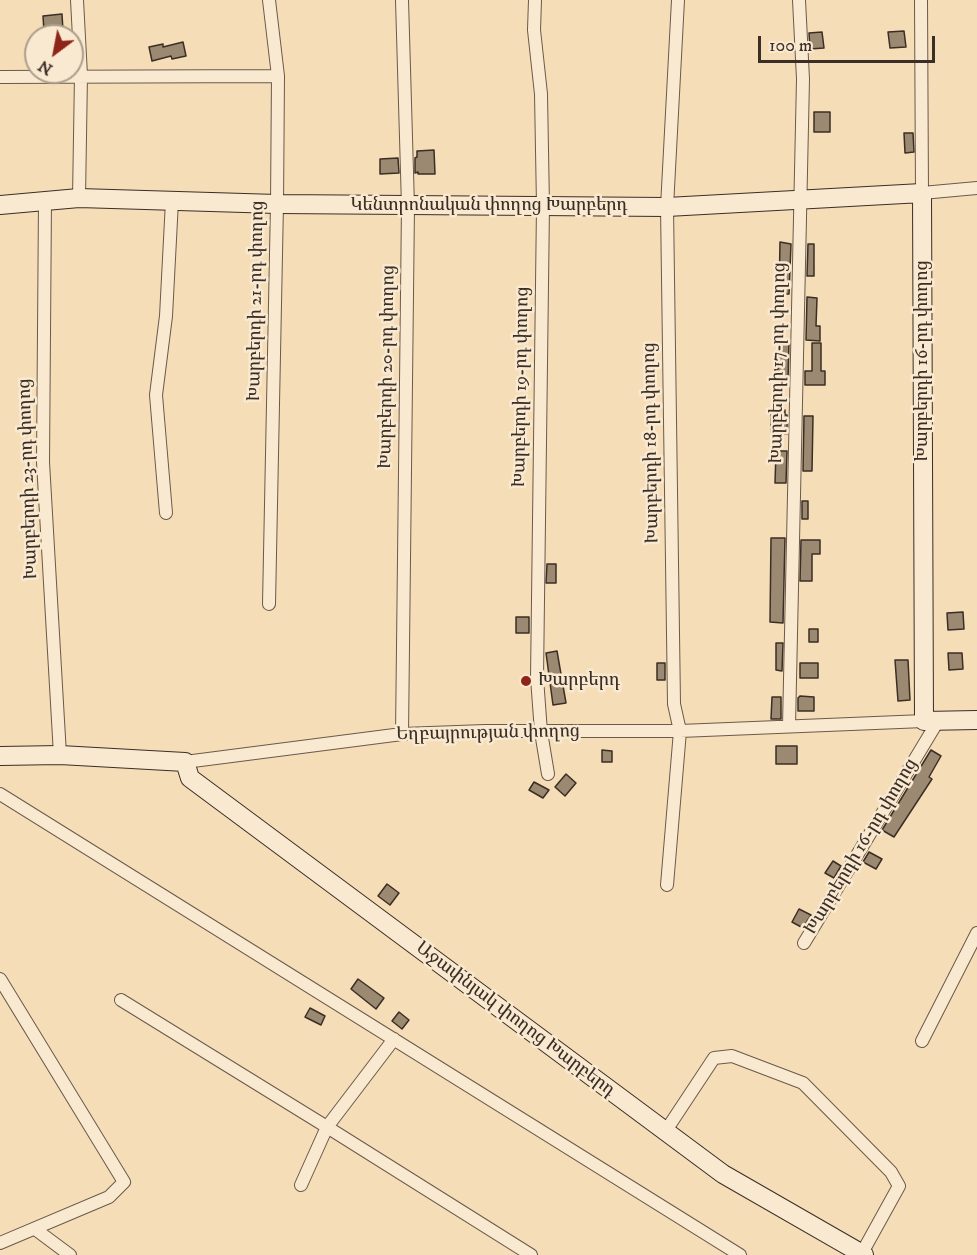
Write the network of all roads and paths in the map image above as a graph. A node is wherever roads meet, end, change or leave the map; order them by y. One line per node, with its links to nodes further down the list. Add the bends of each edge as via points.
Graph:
1 (77, 0): 8 (street)
2 (269, 0): 11 (street, Խարբերդի 21-րդ փողոց)
3 (402, 0): 22 (street, Խարբերդի 20-րդ փողոց)
4 (535, 0): 23 (street, Խարբերդի 19-րդ փողոց)
5 (678, 0): 24 (street, Խարբերդի 18-րդ փողոց)
6 (799, 0): 19 (street, Խարբերդի 17-րդ փողոց)
7 (921, 0): 15 (street, Խարբերդի 16-րդ փողոց)
8 (78, 24)
9 (84, 75): 11 (street)
10 (24, 76): 12 (street)
11 (278, 76): 20 (street, Խարբերդի 21-րդ փողոց)
12 (0, 77)
13 (81, 84): 16 (street)
14 (977, 188): 15 (street, Կենտրոնական փողոց Խարբերդ)
15 (922, 193): 19 (street, Կենտրոնական փողոց Խարբերդ); 28 (street, Խարբերդի 16-րդ փողոց)
16 (79, 198): 17 (street, Կենտրոնական փողոց Խարբերդ); 18 (street, Կենտրոնական փողոց Խարբերդ)
17 (45, 201): 21 (street, Կենտրոնական փողոց Խարբերդ); 33 (street, Խարբերդի 23-րդ փողոց, via 43,462)
18 (172, 201): 20 (street, Կենտրոնական փողոց Խարբերդ); 25 (street, via 166,316 156,395)
19 (801, 201): 24 (street, Կենտրոնական փողոց Խարբերդ); 29 (street, Խարբերդի 17-րդ փողոց)
20 (277, 204): 22 (street, Կենտրոնական փողոց Խարբերդ); 26 (street, Խարբերդի 21-րդ փողոց)
21 (0, 205)
22 (408, 206): 23 (street, Կենտրոնական փողոց Խարբերդ); 32 (street, Խարբերդի 20-րդ փողոց)
23 (543, 206): 24 (street, Կենտրոնական փողոց Խարբերդ); 31 (street, Խարբերդի 19-րդ փողոց, via 537,678)
24 (667, 207): 30 (street, Խարբերդի 18-րդ փողոց, via 674,704)
25 (166, 513)
26 (269, 604)
27 (977, 720): 28 (street, Եղբայրության փողոց)
28 (932, 721): 29 (street, Եղբայրության փողոց); 40 (street, Խարբերդի 16-րդ փողոց)
29 (789, 726): 30 (street, Եղբայրության փողոց)
30 (680, 731): 31 (street, Եղբայրության փողոց); 38 (street, Խարբերդի 18-րդ փողոց)
31 (541, 732): 32 (street, Եղբայրության փողոց); 36 (street, Խարբերդի 19-րդ փողոց)
32 (402, 734): 35 (street, Եղբայրության փողոց)
33 (60, 755): 34 (street, Եղբայրության փողոց); 35 (street, Եղբայրության փողոց)
34 (0, 756)
35 (185, 762): 46 (street, Աջափնյակ փողոց Խարբերդ, via 190,778)
36 (548, 774)
37 (0, 794): 43 (street)
38 (667, 885)
39 (977, 933): 44 (street)
40 (804, 943)
41 (0, 979): 48 (street, via 124,1182 109,1197)
42 (121, 1000): 45 (street)
43 (394, 1039): 45 (street); 53 (street)
44 (922, 1041)
45 (327, 1127): 47 (street); 52 (street)
46 (665, 1132): 50 (street, Աջափնյակ փողոց Խարբերդ, via 723,1174); 50 (street, via 714,1058 732,1056 803,1083 891,1172 899,1186)
47 (301, 1185)
48 (35, 1230): 49 (street); 51 (street)
49 (0, 1243)
50 (863, 1254)
51 (70, 1255)
52 (531, 1255)
53 (740, 1255)

